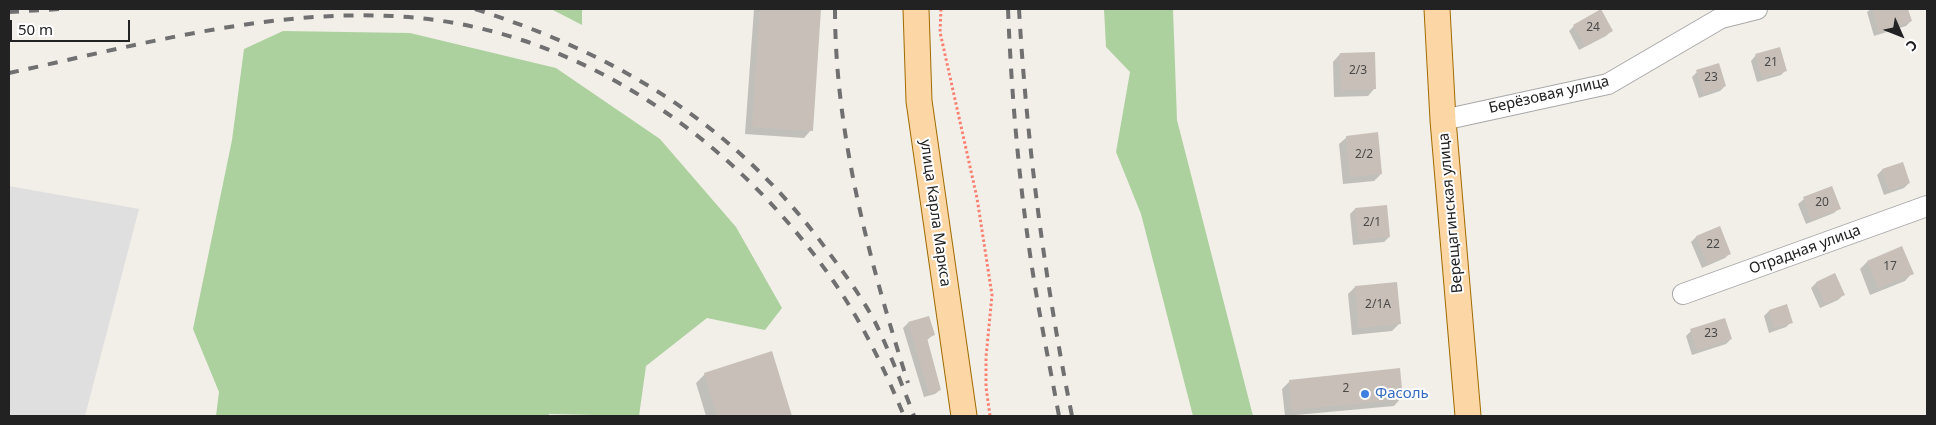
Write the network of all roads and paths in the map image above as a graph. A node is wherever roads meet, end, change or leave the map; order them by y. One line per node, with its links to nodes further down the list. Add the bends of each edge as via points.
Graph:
1 (916, 9): 8 (main road, улица Карла Маркса, via 919,101)
2 (941, 9): 9 (path, via 940,32 977,198 992,295 986,357)
3 (1437, 9): 5 (main road, Верещагинская улица)
4 (1757, 9): 5 (street, Берёзовая улица, via 1721,18 1608,84)
5 (1443, 120): 10 (main road, Верещагинская улица)
6 (1927, 206): 7 (street, Отрадная улица)
7 (1684, 294)
8 (964, 416)
9 (990, 416)
10 (1468, 416)

